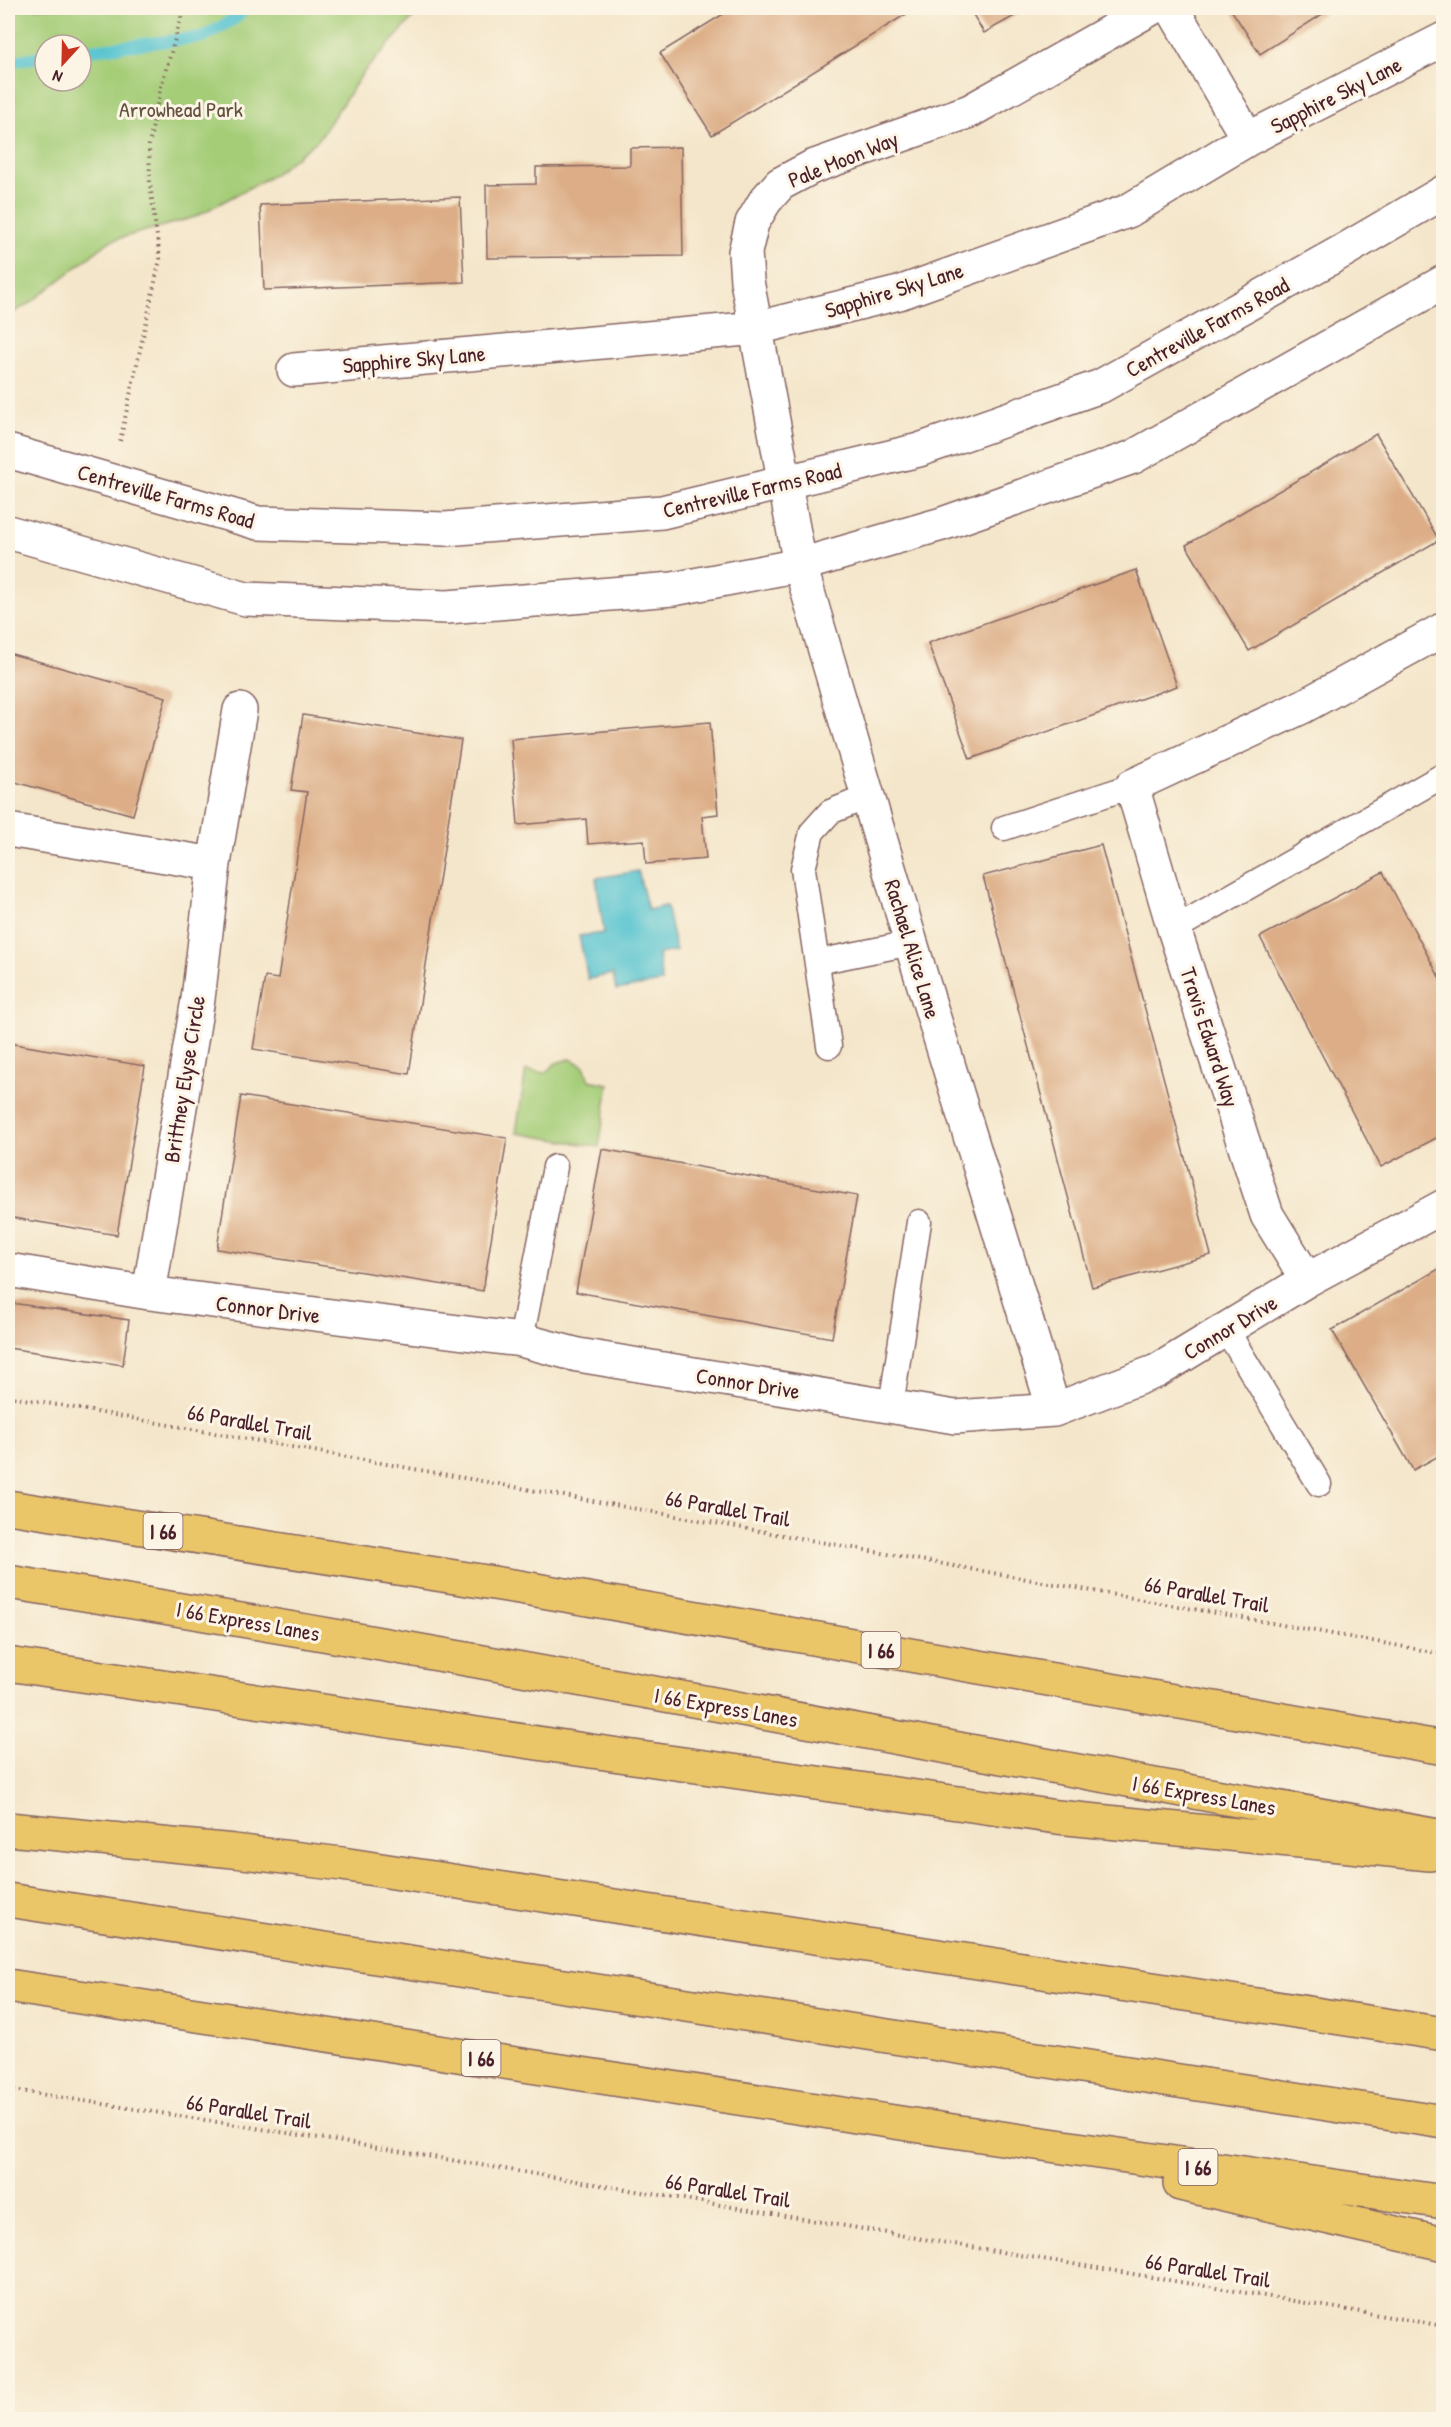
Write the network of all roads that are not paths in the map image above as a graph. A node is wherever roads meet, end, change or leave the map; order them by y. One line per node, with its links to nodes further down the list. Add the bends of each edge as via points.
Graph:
1 (1152, 8): 7 (street, Pale Moon Way, via 970,111 812,167 780,184 752,223 745,252)
2 (1172, 8): 4 (street)
3 (1443, 39): 4 (street, Sapphire Sky Lane)
4 (1248, 139): 7 (street, Sapphire Sky Lane, via 1128,211 899,292)
5 (1443, 192): 10 (street, Centreville Farms Road, via 1101,386 919,450)
6 (1443, 282): 12 (street, via 1133,457 942,524)
7 (758, 328): 8 (street, Sapphire Sky Lane); 10 (street, Pale Moon Way)
8 (294, 370)
9 (8, 451): 10 (street, Centreville Farms Road, via 258,523 445,530 662,512)
10 (784, 484): 12 (street, Rachael Alice Lane)
11 (8, 531): 12 (street, via 246,599 447,607 674,589)
12 (800, 565): 17 (street, Rachael Alice Lane)
13 (1443, 629): 16 (street, via 1302,706)
14 (240, 710): 20 (street, Brittney Elyse Circle)
15 (1443, 775): 21 (lane)
16 (1132, 786): 18 (lane); 21 (street, Travis Edward Way)
17 (867, 797): 22 (street, Rachael Alice Lane); 23 (lane, via 830,812 812,832 803,869)
18 (1004, 828)
19 (8, 830): 20 (street)
20 (213, 864): 30 (street, Brittney Elyse Circle, via 198,999)
21 (1174, 929): 29 (street, Travis Edward Way, via 1267,1215)
22 (911, 943): 23 (lane); 34 (street, Rachael Alice Lane)
23 (817, 962): 24 (lane)
24 (829, 1046)
25 (555, 1167): 32 (lane)
26 (1443, 1206): 29 (street, Connor Drive)
27 (919, 1222): 33 (lane)
28 (8, 1270): 30 (street, Connor Drive)
29 (1307, 1280): 31 (street, Connor Drive)
30 (149, 1293): 32 (street, Connor Drive)
31 (1226, 1329): 34 (street, Connor Drive, via 1157,1371); 36 (lane)
32 (520, 1341): 33 (street, Connor Drive, via 578,1355)
33 (891, 1406): 34 (street, Connor Drive, via 955,1417)
34 (1054, 1410)
35 (8, 1484): 38 (highway)
36 (1319, 1485)
37 (8, 1507): 38 (highway, I 66)
38 (318, 1555): 41 (highway, I 66)
39 (8, 1582): 43 (highway, I 66 Express Lanes, via 430,1652)
40 (8, 1664): 44 (highway, via 1057,1817)
41 (1443, 1748)
42 (8, 1829): 47 (highway, via 342,1864)
43 (1443, 1837)
44 (1443, 1856)
45 (8, 1899): 48 (highway)
46 (8, 1986): 49 (highway, I 66)
47 (1443, 2034)
48 (1443, 2122)
49 (953, 2132): 50 (highway, I 66); 51 (highway)
50 (1443, 2202)
51 (1443, 2244)

